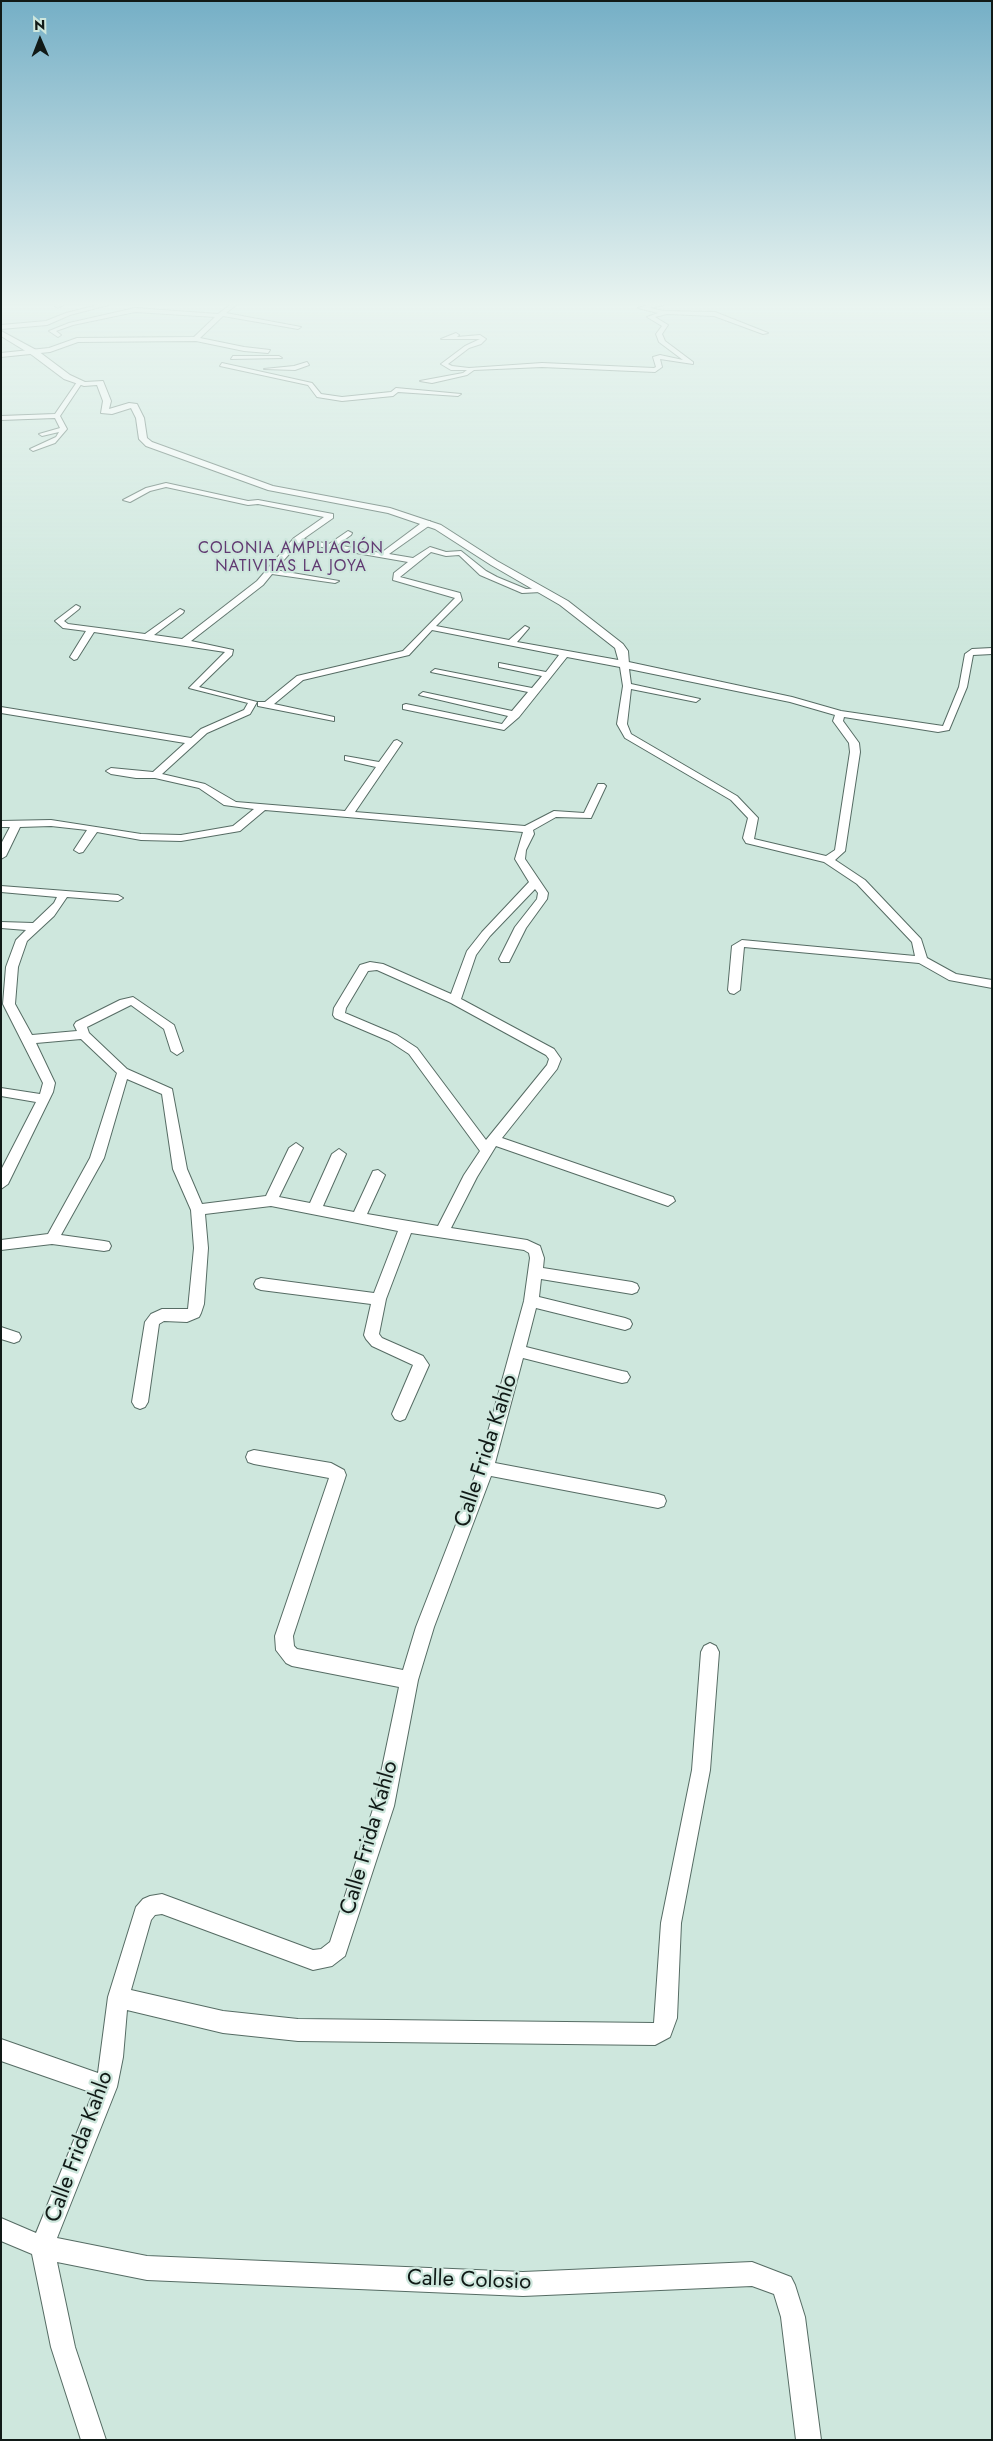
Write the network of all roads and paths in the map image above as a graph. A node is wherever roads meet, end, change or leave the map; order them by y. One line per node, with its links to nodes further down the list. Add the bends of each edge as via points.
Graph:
1 (59, 419): 3 (street)
2 (140, 419): 7 (street, via 143,439 149,444 213,468 271,488 390,511)
3 (64, 429): 4 (street); 5 (street, via 53,442)
4 (42, 434)
5 (33, 449)
6 (127, 500): 9 (street, via 148,489 166,485 330,516)
7 (427, 522): 11 (street); 15 (street)
8 (348, 533): 10 (street)
9 (297, 540): 10 (street); 13 (street)
10 (331, 546): 11 (street)
11 (383, 555): 12 (street)
12 (414, 561): 15 (street, via 430,549 461,554 494,579 525,591); 18 (street, via 396,578 459,598)
13 (271, 572): 14 (street); 22 (street)
14 (335, 581)
15 (540, 590): 27 (street, via 559,599 614,641 623,651)
16 (76, 607): 20 (street, via 60,621 66,626)
17 (180, 611): 21 (street)
18 (430, 627): 23 (street); 36 (street, via 406,654 300,678)
19 (525, 628): 23 (street)
20 (91, 630): 21 (street); 26 (street)
21 (147, 637): 22 (street)
22 (184, 642): 35 (street, via 228,650 193,688)
23 (512, 642): 25 (street)
24 (992, 651): 39 (street, via 970,654 963,687 946,728)
25 (566, 654): 27 (street); 30 (street)
26 (74, 657)
27 (624, 664): 31 (street); 39 (street, via 792,700)
28 (502, 665): 30 (street)
29 (435, 672): 32 (street)
30 (549, 675): 32 (street)
31 (627, 686): 34 (street); 57 (street, via 622,724 628,736 734,798 753,818 750,841)
32 (535, 691): 40 (street)
33 (423, 695): 40 (street)
34 (696, 699)
35 (253, 702): 36 (street); 42 (street, via 247,712 204,731)
36 (267, 705): 41 (street)
37 (406, 707): 40 (street, via 504,727)
38 (1, 710): 42 (street)
39 (840, 714): 57 (street, via 838,721 854,743 854,752 840,851)
40 (516, 715)
41 (330, 719)
42 (192, 741): 47 (street)
43 (397, 743): 45 (street)
44 (348, 758): 45 (street)
45 (382, 765): 50 (street)
46 (111, 771): 47 (street)
47 (154, 775): 49 (street, via 202,786 228,803)
48 (601, 786): 54 (street, via 586,816 554,814)
49 (262, 808): 50 (street); 53 (street, via 236,829 180,838 141,837)
50 (349, 813): 54 (street)
51 (1, 824): 52 (street)
52 (16, 824): 53 (street, via 51,823); 56 (street)
53 (94, 828): 55 (street)
54 (528, 829): 58 (street, via 520,859)
55 (79, 850)
56 (1, 856)
57 (828, 860): 65 (street, via 861,882 917,941)
58 (535, 882): 64 (street, via 543,893 542,899 521,928); 68 (street, via 471,954)
59 (1, 889): 60 (street)
60 (64, 893): 61 (street); 63 (street, via 59,904)
61 (118, 898)
62 (1, 925): 63 (street)
63 (35, 927): 70 (street, via 16,950 10,982 9,1004)
64 (505, 959)
65 (922, 960): 66 (street, via 953,976); 67 (street, via 742,943 738,946)
66 (992, 984)
67 (734, 990)
68 (454, 1000): 75 (street, via 550,1052 555,1059 553,1066); 75 (street, via 370,966 364,968 339,1015 393,1038 413,1051)
69 (84, 1035): 70 (street); 71 (street, via 80,1025 85,1021 134,1001 170,1028); 72 (street)
70 (28, 1039): 74 (street, via 49,1083)
71 (177, 1051)
72 (123, 1072): 82 (street, via 168,1092 180,1169); 87 (street, via 98,1158)
73 (1, 1092): 74 (street)
74 (43, 1099): 79 (street)
75 (490, 1146): 81 (street); 86 (street, via 457,1200)
76 (296, 1148): 80 (street)
77 (338, 1154): 83 (street)
78 (378, 1176): 84 (street)
79 (1, 1184)
80 (271, 1201): 82 (street); 83 (street)
81 (668, 1201)
82 (198, 1210): 98 (street, via 201,1248 197,1304 194,1313 187,1316 162,1315 152,1322)
83 (314, 1210): 84 (street)
84 (358, 1218): 85 (street)
85 (406, 1227): 86 (street); 93 (street)
86 (443, 1231): 90 (street, Calle Frida Kahlo, via 527,1246 535,1250)
87 (52, 1239): 88 (street); 89 (street)
88 (1, 1245)
89 (104, 1246)
90 (535, 1272): 92 (street); 94 (street, Calle Frida Kahlo)
91 (261, 1284): 93 (street)
92 (632, 1288)
93 (379, 1299): 99 (street, via 371,1335 378,1342 418,1360 421,1365)
94 (531, 1301): 95 (street); 96 (street, Calle Frida Kahlo)
95 (625, 1324)
96 (518, 1351): 97 (street); 101 (street, Calle Frida Kahlo)
97 (622, 1376)
98 (140, 1402)
99 (400, 1414)
100 (254, 1457): 104 (street, via 331,1470 338,1475 284,1636 284,1650 292,1657)
101 (486, 1468): 102 (street); 104 (street, Calle Frida Kahlo)
102 (658, 1501)
103 (710, 1652): 105 (street, via 701,1770 671,1923 663,2030 655,2034 298,2030 223,2022)
104 (409, 1680): 105 (street, Calle Frida Kahlo, via 384,1806 338,1949 325,1959 313,1960 162,1904 150,1906 143,1914)
105 (118, 1997): 107 (street, Calle Frida Kahlo)
106 (1, 2050): 107 (street)
107 (106, 2087): 109 (street, Calle Frida Kahlo)
108 (1, 2229): 109 (street, Calle Colosio)
109 (42, 2247): 110 (street, via 63,2347); 111 (street, Calle Colosio, via 147,2268 523,2284 752,2274 783,2284 793,2317)
110 (94, 2440)
111 (809, 2440)

